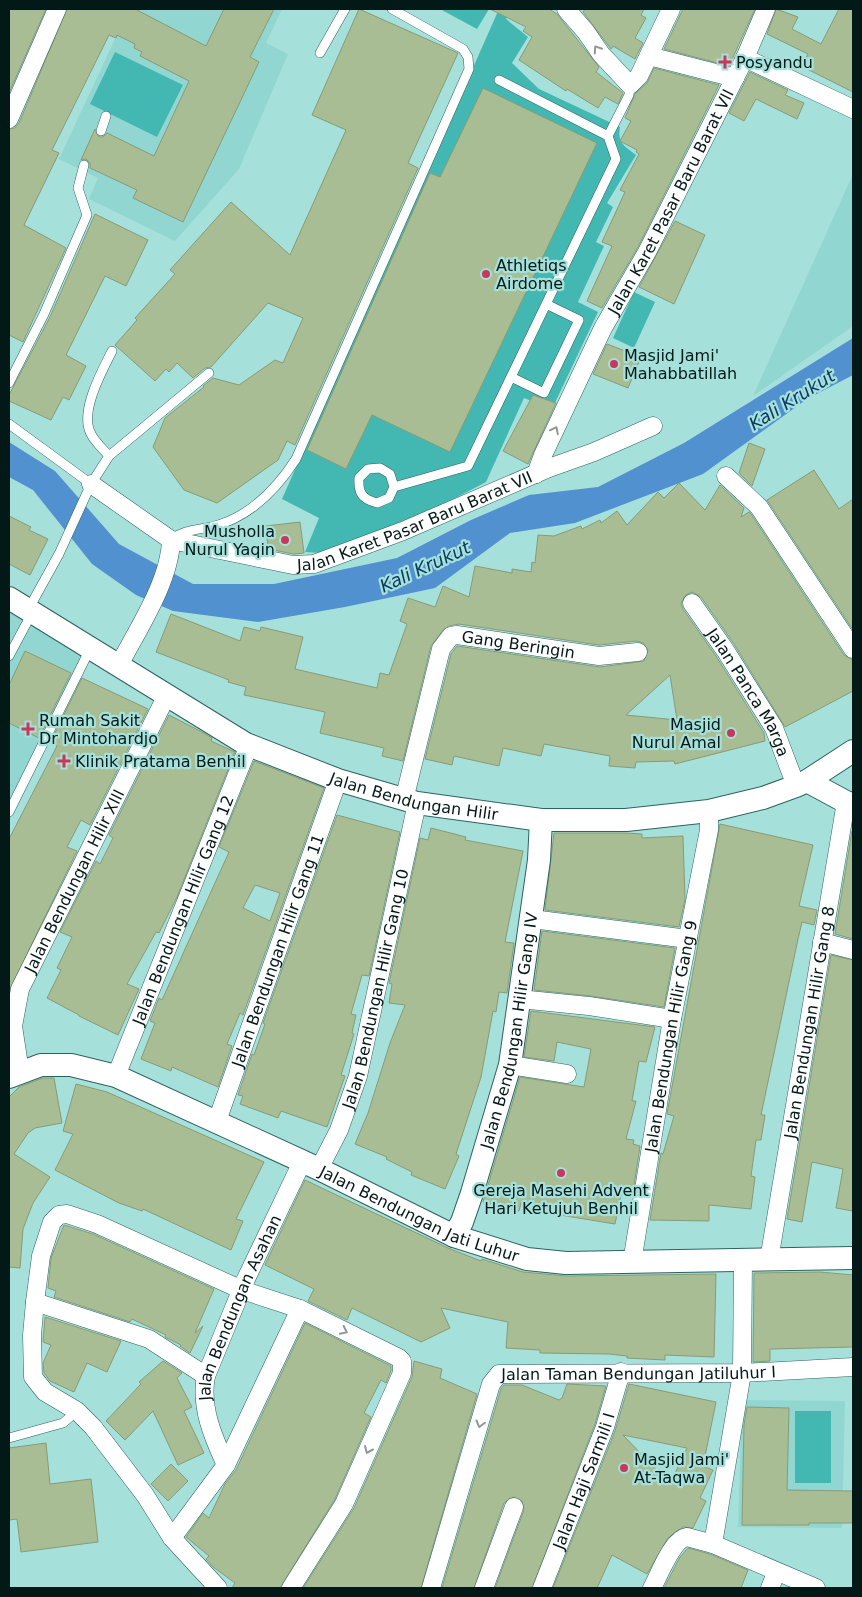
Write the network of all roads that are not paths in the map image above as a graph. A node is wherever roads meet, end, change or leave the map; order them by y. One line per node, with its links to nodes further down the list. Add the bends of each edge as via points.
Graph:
1 (57, 9): 15 (street)
2 (345, 9): 7 (lane)
3 (392, 9): 31 (lane, via 462,49 468,57 469,69 296,459 283,480 250,510 212,527 182,532)
4 (566, 9): 12 (street, one-way to 4)
5 (671, 9): 8 (street)
6 (766, 9): 9 (street, Jalan Karet Pasar Baru Barat VII)
7 (320, 53)
8 (649, 56): 10 (street, Jalan Karet Pasar Baru Barat VII); 12 (street, via 639,76)
9 (745, 58): 10 (street, Jalan Karet Pasar Baru Barat VII); 13 (street)
10 (735, 78): 27 (street, Jalan Karet Pasar Baru Barat VII, one-way to 10, via 603,328 647,252)
11 (499, 80): 17 (lane)
12 (630, 85): 17 (lane, via 629,96)
13 (853, 109)
14 (106, 116): 16 (lane)
15 (9, 120)
16 (102, 131)
17 (608, 136): 19 (lane, via 616,159)
18 (84, 165): 23 (lane, via 78,188 87,216 44,314)
19 (546, 304): 22 (lane); 22 (lane, via 579,320 544,393)
20 (112, 351): 26 (lane, via 96,381 88,410 90,433)
21 (209, 373): 26 (lane)
22 (511, 377): 29 (lane, via 468,466)
23 (9, 383)
24 (9, 424): 30 (lane, Jalan Karet Pasar Baru Barat VII)
25 (653, 426): 27 (street)
26 (109, 456): 30 (lane)
27 (536, 474): 31 (street, Jalan Karet Pasar Baru Barat VII, via 403,531 314,564 293,565)
28 (726, 476): 35 (street, via 758,507)
29 (394, 487): 29 (lane, via 389,498 377,504 365,500 358,490 359,478 368,469 380,468 390,474)
30 (88, 488): 31 (street, Jalan Karet Pasar Baru Barat VII); 33 (lane, via 59,554)
31 (171, 540): 38 (street, via 167,568)
32 (692, 603): 43 (street, Jalan Panca Marga, via 774,728)
33 (23, 607): 34 (street, Jalan Bendungan Hilir); 37 (lane)
34 (90, 648): 38 (street, Jalan Bendungan Hilir); 47 (lane)
35 (853, 649)
36 (638, 652): 44 (street, Gang Beringin, via 599,656 450,636 441,649)
37 (9, 656)
38 (119, 665): 39 (street, Jalan Bendungan Hilir)
39 (166, 697): 40 (street, Jalan Bendungan Hilir); 56 (street, Jalan Bendungan Hilir XIII, via 20,989 13,1026)
40 (249, 745): 42 (street, Jalan Bendungan Hilir); 58 (street, Jalan Bendungan Hilir Gang 12)
41 (853, 751): 43 (street, Jalan Bendungan Hilir)
42 (338, 780): 44 (street, Jalan Bendungan Hilir); 59 (street, Jalan Bendungan Hilir Gang 11)
43 (802, 784): 45 (street); 46 (street, Jalan Bendungan Hilir, via 764,798)
44 (410, 802): 48 (street, Jalan Bendungan Hilir); 60 (street, Jalan Bendungan Hilir Gang 10, via 358,1076 339,1130)
45 (850, 803): 51 (street, Jalan Bendungan Hilir Gang 8)
46 (709, 811): 48 (street, Jalan Bendungan Hilir, via 626,820); 50 (street, Jalan Bendungan Hilir Gang 9, via 709,830)
47 (9, 812)
48 (541, 820): 49 (street, Jalan Bendungan Hilir Gang IV)
49 (532, 918): 50 (street); 53 (street, Jalan Bendungan Hilir Gang IV)
50 (688, 939): 54 (street, Jalan Bendungan Hilir Gang 9)
51 (822, 942): 52 (street); 62 (street, Jalan Bendungan Hilir Gang 8)
52 (853, 950)
53 (519, 999): 54 (street); 55 (street, Jalan Bendungan Hilir Gang IV)
54 (672, 1019): 65 (street, Jalan Bendungan Hilir Gang 9)
55 (510, 1065): 57 (street); 61 (street, Jalan Bendungan Hilir Gang IV, via 472,1193)
56 (14, 1074): 58 (street, Jalan Bendungan Jati Luhur, via 41,1065 71,1066)
57 (567, 1074)
58 (116, 1076): 59 (street, Jalan Bendungan Jati Luhur)
59 (217, 1121): 60 (street, Jalan Bendungan Jati Luhur)
60 (311, 1165): 61 (street, Jalan Bendungan Jati Luhur); 66 (street, Jalan Bendungan Asahan)
61 (454, 1236): 65 (street, Jalan Bendungan Jati Luhur, via 527,1259 566,1263)
62 (770, 1251): 63 (street, Jalan Bendungan Jati Luhur); 64 (street, Jalan Bendungan Jati Luhur)
63 (853, 1258)
64 (743, 1260): 65 (street, Jalan Bendungan Jati Luhur); 71 (street)
65 (632, 1262)
66 (242, 1290): 67 (street, via 97,1224 67,1214 59,1215 52,1222 41,1256); 68 (street); 72 (street, Jalan Bendungan Asahan)
67 (35, 1302): 72 (street, via 149,1339); 73 (street, via 33,1377 45,1392)
68 (300, 1309): 75 (street); 81 (street, one-way to 81, via 399,1358 403,1367 344,1504)
69 (853, 1367): 71 (street, Jalan Taman Bendungan Jatiluhur I)
70 (621, 1372): 71 (street, Jalan Taman Bendungan Jatiluhur I); 82 (street, Jalan Taman Bendungan Jatiluhur I, one-way to 82, via 504,1372 495,1378); 84 (street, Jalan Haji Sarmili I, via 605,1427)
71 (742, 1374): 78 (street)
72 (206, 1376): 75 (street, Jalan Bendungan Asahan, via 204,1388 211,1432)
73 (77, 1411): 74 (lane, via 63,1423); 77 (street, via 145,1495)
74 (9, 1438)
75 (226, 1466): 77 (street)
76 (514, 1507): 83 (street)
77 (172, 1538): 80 (street)
78 (713, 1544): 79 (street); 85 (street, via 683,1538 671,1552)
79 (773, 1581): 86 (street)
80 (218, 1588)
81 (291, 1588)
82 (431, 1588)
83 (484, 1588)
84 (542, 1588)
85 (652, 1588)
86 (816, 1588)

